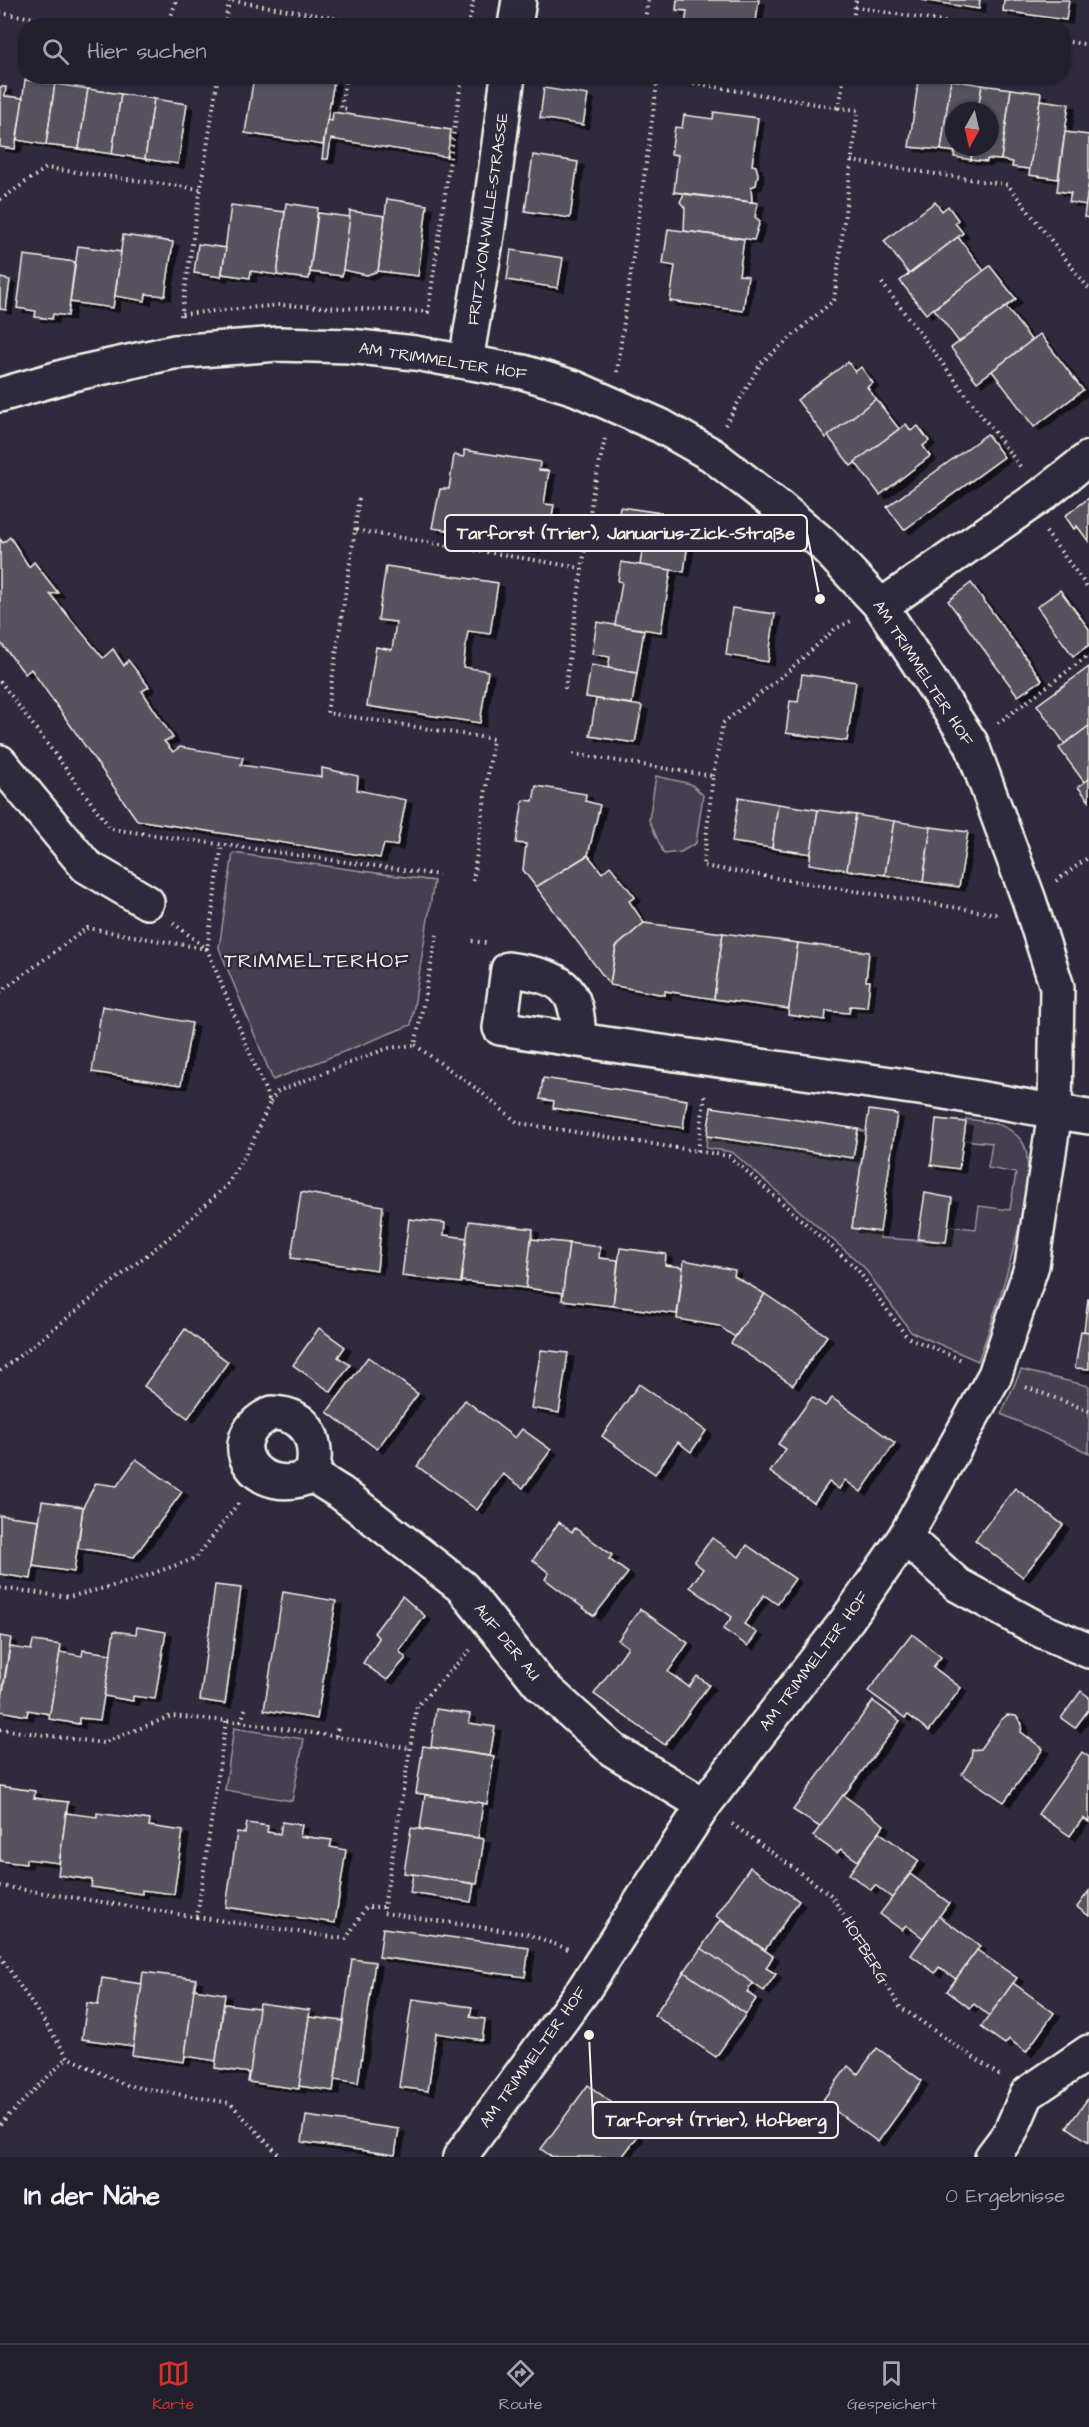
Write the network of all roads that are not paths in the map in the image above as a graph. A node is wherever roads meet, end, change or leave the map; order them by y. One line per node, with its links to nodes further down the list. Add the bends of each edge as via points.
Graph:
1 (519, 0): 2 (street)
2 (516, 18)
3 (507, 84): 4 (street, FRITZ-VON-WILLE-STRASSE)
4 (466, 361): 5 (street, AM TRIMMELTER HOF, via 349,346 278,344 174,352); 7 (street, AM TRIMMELTER HOF, via 523,372 613,404 712,455 822,543)
5 (0, 395)
6 (1089, 458): 7 (street, via 1027,491)
7 (881, 606): 11 (street, AM TRIMMELTER HOF, via 971,743 1029,900 1057,987)
8 (0, 762): 9 (street, via 86,866)
9 (147, 902)
10 (578, 1040): 11 (street)
11 (1055, 1112): 12 (street); 14 (street, AM TRIMMELTER HOF, via 1032,1265 996,1375)
12 (1089, 1117)
13 (312, 1475): 13 (street, via 315,1447 298,1419 272,1413 250,1428 244,1444 245,1458 257,1475 286,1483); 16 (street, AUF DER AU, via 462,1587 539,1683 613,1750)
14 (905, 1537): 15 (street, via 958,1585 1040,1630); 16 (street, AM TRIMMELTER HOF, via 848,1620)
15 (1089, 1651)
16 (705, 1805): 18 (street, AM TRIMMELTER HOF)
17 (1089, 2052): 19 (street, via 1027,2094 1010,2133)
18 (471, 2153)
19 (992, 2157)

